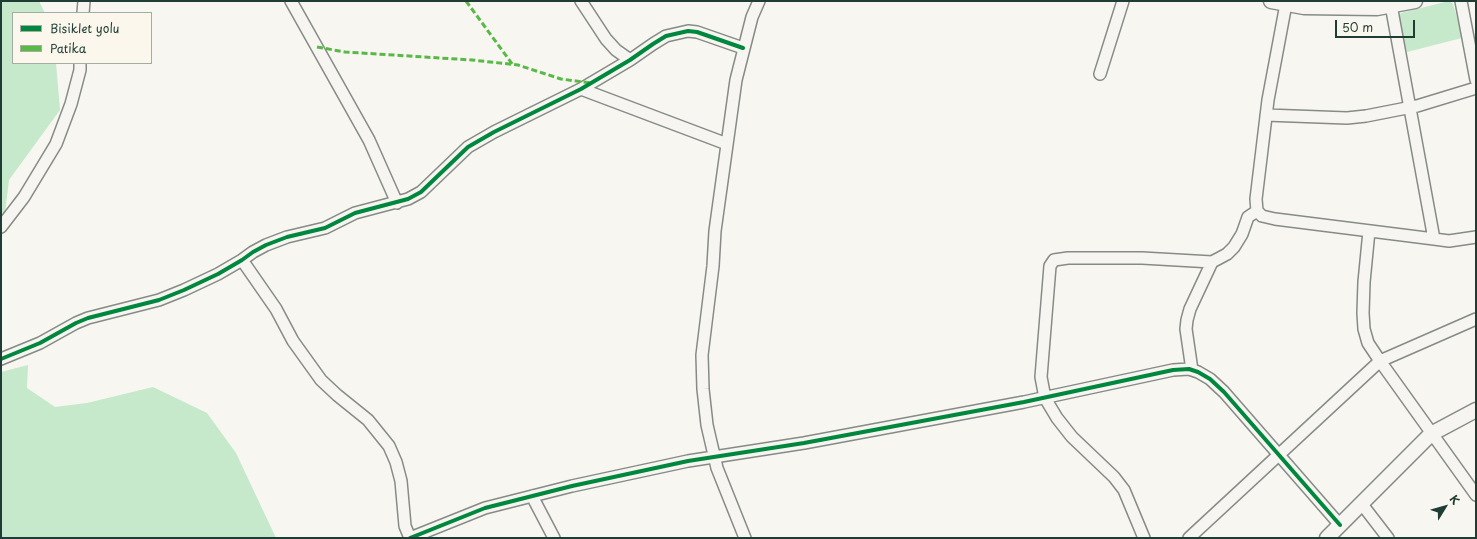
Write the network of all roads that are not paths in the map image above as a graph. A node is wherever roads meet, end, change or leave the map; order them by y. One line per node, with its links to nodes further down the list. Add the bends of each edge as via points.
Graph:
1 (84, 1): 11 (street)
2 (291, 1): 22 (street, via 369,140)
3 (581, 1): 13 (street, via 606,39)
4 (759, 1): 12 (street)
5 (1123, 1): 15 (street)
6 (1271, 1): 9 (street)
7 (1415, 1): 10 (street)
8 (1461, 1): 16 (street)
9 (1286, 4): 10 (street, via 1304,7); 20 (street)
10 (1391, 6): 19 (street)
11 (83, 12)
12 (743, 48): 13 (street, via 688,31 666,36); 21 (street)
13 (630, 60): 18 (street)
14 (80, 64): 24 (street, via 71,104 56,144 24,197)
15 (1100, 74)
16 (1476, 80)
17 (1476, 88): 19 (street)
18 (581, 89): 21 (street); 22 (street, via 468,147 421,192)
19 (1409, 107): 20 (street, via 1347,118); 27 (street)
20 (1266, 115): 23 (street, via 1256,199)
21 (727, 144): 38 (street, via 702,355 706,425)
22 (397, 202): 28 (street, via 355,213 325,228 287,237 253,252)
23 (1257, 211): 25 (street, via 1262,216 1275,220); 29 (street, via 1248,217 1234,247)
24 (1, 227)
25 (1369, 231): 27 (street); 32 (street, via 1364,282 1364,329 1368,343)
26 (1476, 237): 27 (street, via 1449,241)
27 (1434, 239)
28 (242, 260): 31 (street, via 184,290 159,300 88,318 40,343); 43 (street, via 276,309 293,342 321,380 368,420 389,446 401,481 405,526)
29 (1212, 262): 33 (street, via 1187,320); 34 (street, via 1142,258 1054,260 1050,266 1041,377)
30 (1476, 319): 32 (street)
31 (3, 356)
32 (1380, 361): 36 (street); 37 (street)
33 (1192, 370): 34 (street, via 1173,370); 37 (street, via 1210,379 1224,392)
34 (1045, 398): 38 (street); 46 (street, via 1072,437 1124,490)
35 (1476, 410): 36 (street)
36 (1431, 434): 40 (street); 41 (street)
37 (1279, 455): 42 (street); 47 (street)
38 (715, 458): 39 (street, via 688,461); 45 (street)
39 (532, 496): 43 (street, via 485,508); 44 (street)
40 (1476, 496)
41 (1361, 503): 42 (street); 48 (street)
42 (1334, 534)
43 (410, 538)
44 (554, 538)
45 (745, 538)
46 (1144, 538)
47 (1189, 538)
48 (1388, 538)

